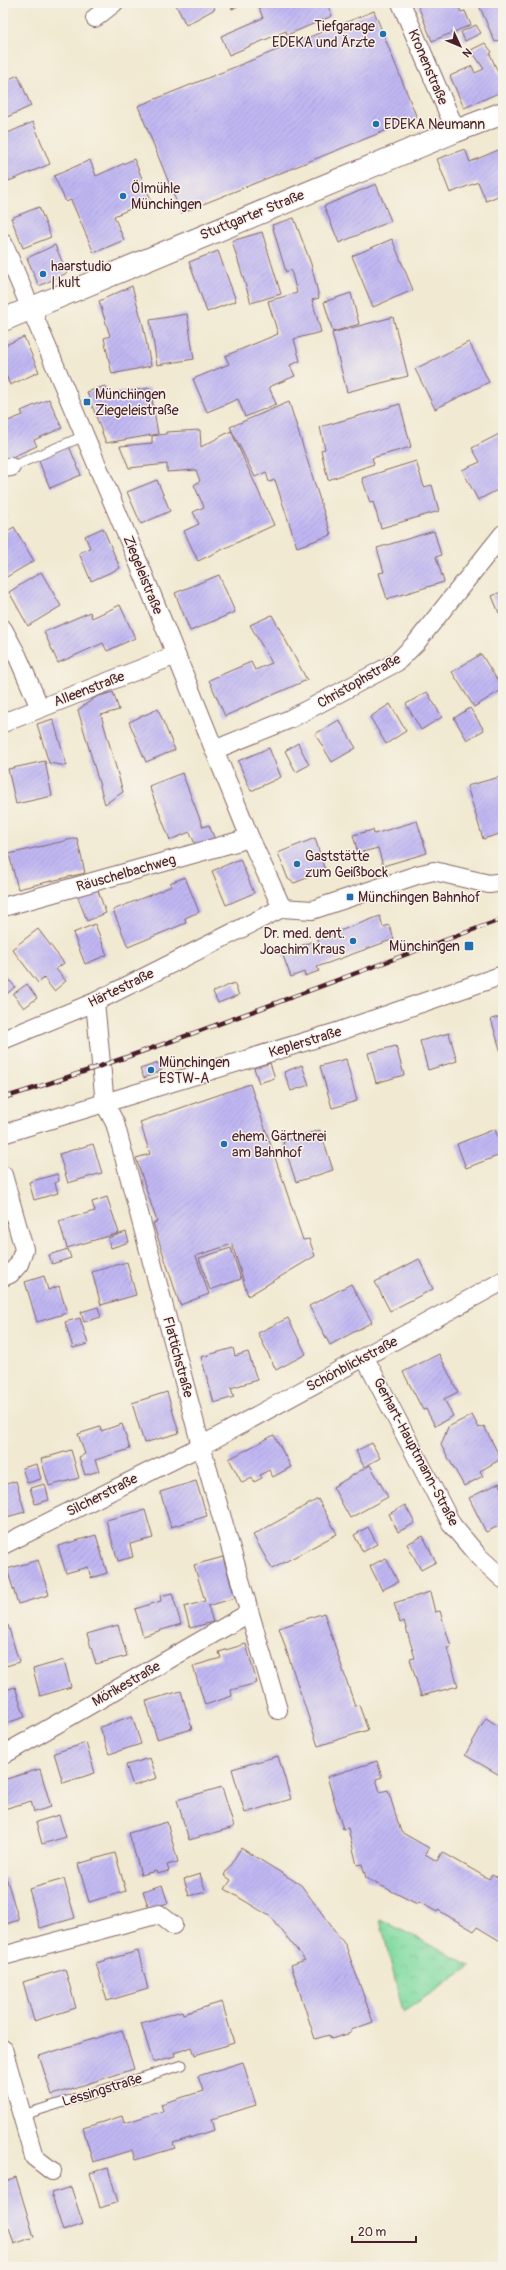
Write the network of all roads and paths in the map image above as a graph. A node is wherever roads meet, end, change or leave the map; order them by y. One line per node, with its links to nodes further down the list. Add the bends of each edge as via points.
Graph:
1 (114, 3): 3 (street)
2 (401, 3): 5 (street, Kronenstraße)
3 (95, 18)
4 (503, 114): 5 (street, Stuttgarter Straße)
5 (456, 131): 7 (street, Stuttgarter Straße)
6 (3, 243): 7 (street, Ziegeleistraße)
7 (32, 307): 8 (street, Stuttgarter Straße); 9 (street, Ziegeleistraße)
8 (3, 320)
9 (84, 436): 10 (lane); 13 (street, Ziegeleistraße)
10 (7, 467)
11 (503, 534): 16 (street, Christophstraße, via 416,643 397,662 290,720)
12 (3, 629): 14 (street)
13 (176, 655): 14 (street, Alleenstraße); 16 (street, Ziegeleistraße)
14 (40, 708): 15 (street, Alleenstraße)
15 (3, 723)
16 (214, 750): 17 (street, Ziegeleistraße)
17 (250, 838): 19 (street, Räuschelbachweg); 20 (street, Ziegeleistraße)
18 (503, 882): 20 (street, via 489,884 434,872 417,875 312,910)
19 (3, 907)
20 (282, 908): 22 (street, Härtestraße)
21 (503, 975): 24 (street, Keplerstraße, via 340,1031)
22 (95, 1002): 23 (street, Härtestraße); 24 (street, Flattichstraße)
23 (3, 1040)
24 (105, 1104): 25 (street, Keplerstraße); 30 (street, Flattichstraße, via 115,1123)
25 (3, 1134)
26 (3, 1175): 27 (street, via 24,1249 19,1264 10,1274)
27 (3, 1277)
28 (503, 1281): 29 (street, Schönblickstraße)
29 (366, 1358): 30 (street, Schönblickstraße); 32 (street, Gerhart-Hauptmann-Straße, via 452,1525 479,1557)
30 (201, 1446): 31 (street, Silcherstraße); 33 (street, Flattichstraße)
31 (3, 1545)
32 (503, 1579)
33 (248, 1613): 34 (street, Flattichstraße); 35 (street, Mörikestraße)
34 (278, 1710)
35 (3, 1755)
36 (173, 1925): 37 (street, via 159,1914)
37 (3, 1956)
38 (4, 2053): 40 (street)
39 (182, 2065): 40 (lane, Lessingstraße)
40 (23, 2115): 41 (street, via 34,2157)
41 (52, 2171)

